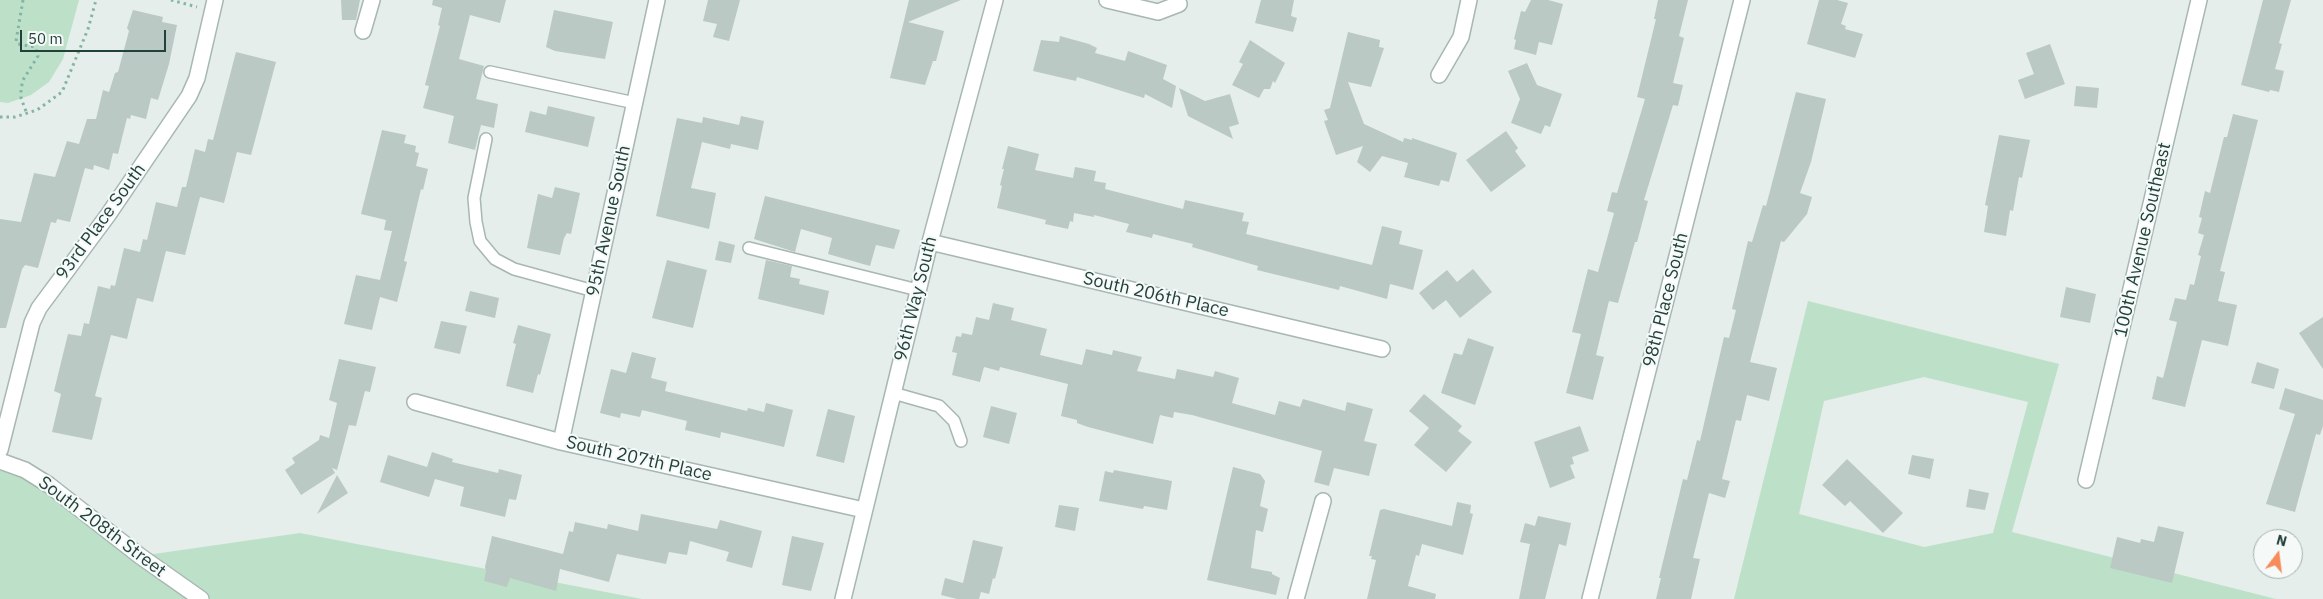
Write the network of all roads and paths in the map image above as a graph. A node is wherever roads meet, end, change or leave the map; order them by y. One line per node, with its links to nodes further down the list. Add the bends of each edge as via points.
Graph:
1 (24, 0): 17 (path, via 16,41 38,50 21,88)
2 (96, 0): 17 (path, via 88,29 62,92)
3 (171, 0): 12 (path)
4 (372, 0): 13 (street)
5 (658, 0): 16 (street, 95th Avenue South)
6 (995, 0): 20 (street, 96th Way South)
7 (1107, 0): 11 (street, via 1158,12)
8 (1468, 0): 15 (street, via 1461,37)
9 (1742, 0): 37 (street, 98th Place South)
10 (2199, 0): 31 (street, 100th Avenue Southeast)
11 (1179, 4)
12 (213, 6): 29 (street, 93rd Place South, via 197,78 189,96 39,308 32,323)
13 (364, 31)
14 (490, 72): 16 (lane)
15 (1439, 75)
16 (635, 102): 23 (street, 95th Avenue South)
17 (27, 114): 18 (path)
18 (0, 117)
19 (486, 139): 23 (lane, via 474,198 480,241 495,259 514,269)
20 (930, 242): 22 (street, 96th Way South); 24 (street, South 206th Place)
21 (748, 248): 22 (lane)
22 (918, 290): 25 (street, 96th Way South)
23 (594, 291): 28 (street, 95th Avenue South)
24 (1382, 349)
25 (892, 393): 27 (lane, via 939,406 954,421); 33 (street, 96th Way South)
26 (415, 402): 28 (street, South 207th Place)
27 (961, 441)
28 (561, 442): 33 (street, South 207th Place)
29 (0, 450)
30 (0, 461): 34 (street, South 208th Street, via 25,470 49,485)
31 (2086, 480)
32 (1323, 501): 36 (street)
33 (864, 510): 35 (street, 96th Way South)
34 (201, 599)
35 (843, 599)
36 (1296, 599)
37 (1590, 599)

